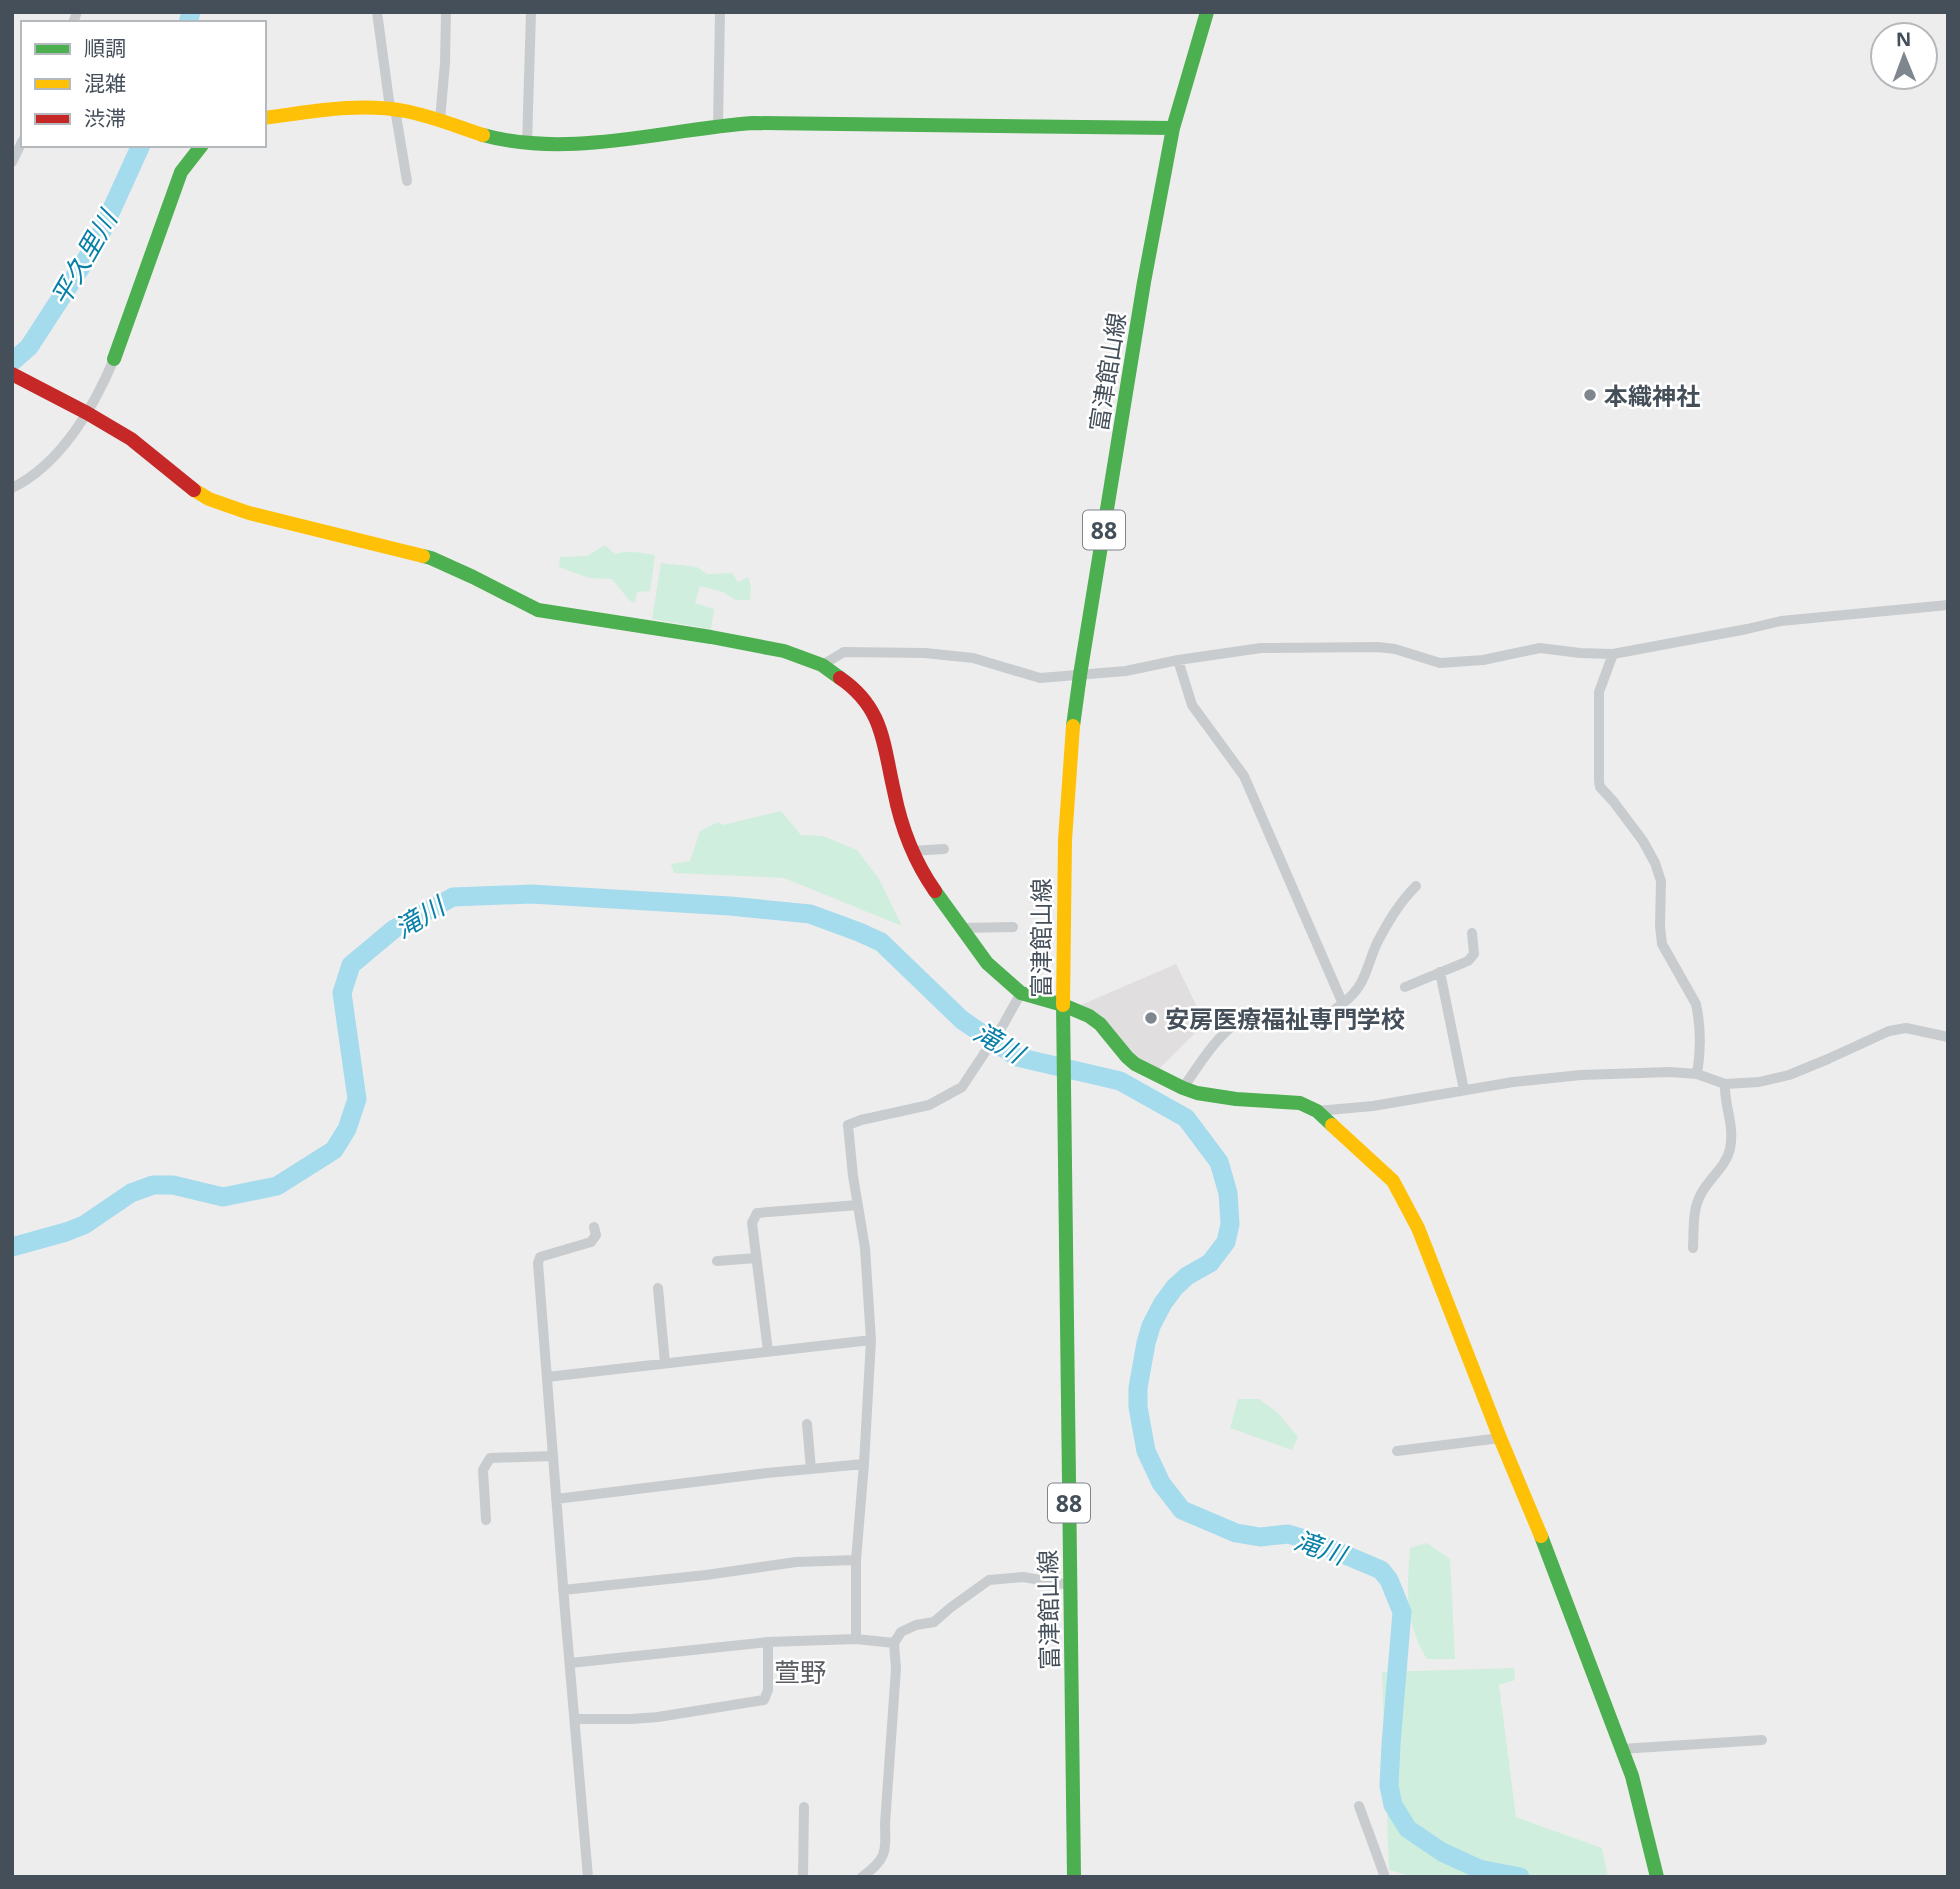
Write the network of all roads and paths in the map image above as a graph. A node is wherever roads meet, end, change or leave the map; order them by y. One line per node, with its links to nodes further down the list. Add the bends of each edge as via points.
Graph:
1 (377, 12): 6 (street)
2 (446, 12): 8 (street)
3 (531, 12): 12 (street)
4 (720, 12): 9 (street)
5 (1207, 12): 10 (street, 富津館山線 / 88)
6 (392, 108): 7 (street); 8 (street); 15 (street)
7 (266, 118)
8 (440, 120): 12 (street, via 490,139)
9 (718, 125): 10 (street); 12 (street, via 588,143)
10 (1173, 128): 24 (street, 富津館山線 / 88)
11 (21, 144): 14 (street)
12 (527, 144)
13 (200, 147): 16 (street, via 181,172)
14 (12, 162)
15 (407, 181)
16 (114, 359): 18 (street)
17 (12, 374): 18 (street)
18 (88, 413): 19 (street, via 48,462); 23 (street, via 131,439 192,489 249,513 431,558 538,611 711,637)
19 (12, 488)
20 (1948, 605): 21 (street, via 1781,621)
21 (1613, 654): 22 (street, via 1540,648 1440,663 1378,647 1261,648); 37 (street, via 1599,692 1600,787 1655,863 1661,881 1662,944 1696,1004 1701,1051)
22 (1178, 660): 24 (street); 34 (street, via 1192,705 1244,776)
23 (822, 665): 24 (street, via 844,652 925,653 973,658 1040,678); 26 (street, via 852,686 872,710)
24 (1080, 675): 35 (street, 富津館山線 / 88, via 1066,788)
25 (944, 849): 26 (street)
26 (911, 851): 28 (street)
27 (1416, 886): 34 (street, via 1396,908 1356,993)
28 (962, 928): 29 (street); 33 (street, via 987,963)
29 (1013, 928)
30 (1472, 933): 31 (street, via 1474,954)
31 (1440, 972): 32 (street); 40 (street)
32 (1405, 987)
33 (1021, 993): 35 (street); 42 (street, via 961,1087 929,1105 848,1125)
34 (1343, 1004): 39 (street, via 1314,1020 1286,1013 1236,1022)
35 (1063, 1005): 39 (street, via 1100,1024 1135,1064); 61 (street, 富津館山線 / 88)
36 (1948, 1037): 38 (street, via 1906,1028 1889,1031 1789,1075)
37 (1697, 1074): 38 (street); 40 (street, via 1581,1075)
38 (1725, 1084): 44 (street, via 1730,1149 1696,1205)
39 (1183, 1088): 41 (street, via 1236,1099 1300,1103)
40 (1464, 1090): 41 (street)
41 (1317, 1111): 53 (street, via 1393,1181 1405,1201)
42 (858, 1205): 45 (street, via 757,1213 752,1223); 48 (street)
43 (594, 1227): 51 (street, via 596,1235 591,1242 540,1257 538,1263)
44 (1693, 1248)
45 (756, 1258): 46 (street); 49 (street)
46 (718, 1261)
47 (658, 1288): 50 (street)
48 (871, 1340): 49 (street); 56 (street)
49 (768, 1351): 50 (street)
50 (665, 1363): 51 (street)
51 (547, 1377): 55 (street)
52 (807, 1424): 57 (street)
53 (1500, 1438): 54 (street); 69 (street)
54 (1397, 1451)
55 (553, 1456): 58 (street); 59 (street, via 490,1458 483,1470)
56 (864, 1464): 57 (street); 60 (street)
57 (811, 1469): 58 (street)
58 (556, 1499): 62 (street)
59 (486, 1520)
60 (856, 1560): 62 (street, via 796,1562); 63 (street)
61 (1070, 1585): 65 (street, via 1023,1577 989,1580 934,1622 901,1632); 75 (street, 富津館山線 / 88)
62 (564, 1590): 66 (street)
63 (856, 1639): 64 (street); 65 (street)
64 (768, 1642): 66 (street); 67 (street, via 764,1700 657,1717)
65 (894, 1643): 74 (street, via 886,1848 882,1860)
66 (570, 1663): 67 (street)
67 (575, 1719): 72 (street)
68 (1762, 1740): 69 (street)
69 (1621, 1749): 77 (street, via 1639,1799)
70 (1359, 1806): 76 (street)
71 (804, 1807): 73 (street)
72 (589, 1877)
73 (803, 1877)
74 (862, 1877)
75 (1074, 1877)
76 (1385, 1877)
77 (1657, 1877)

